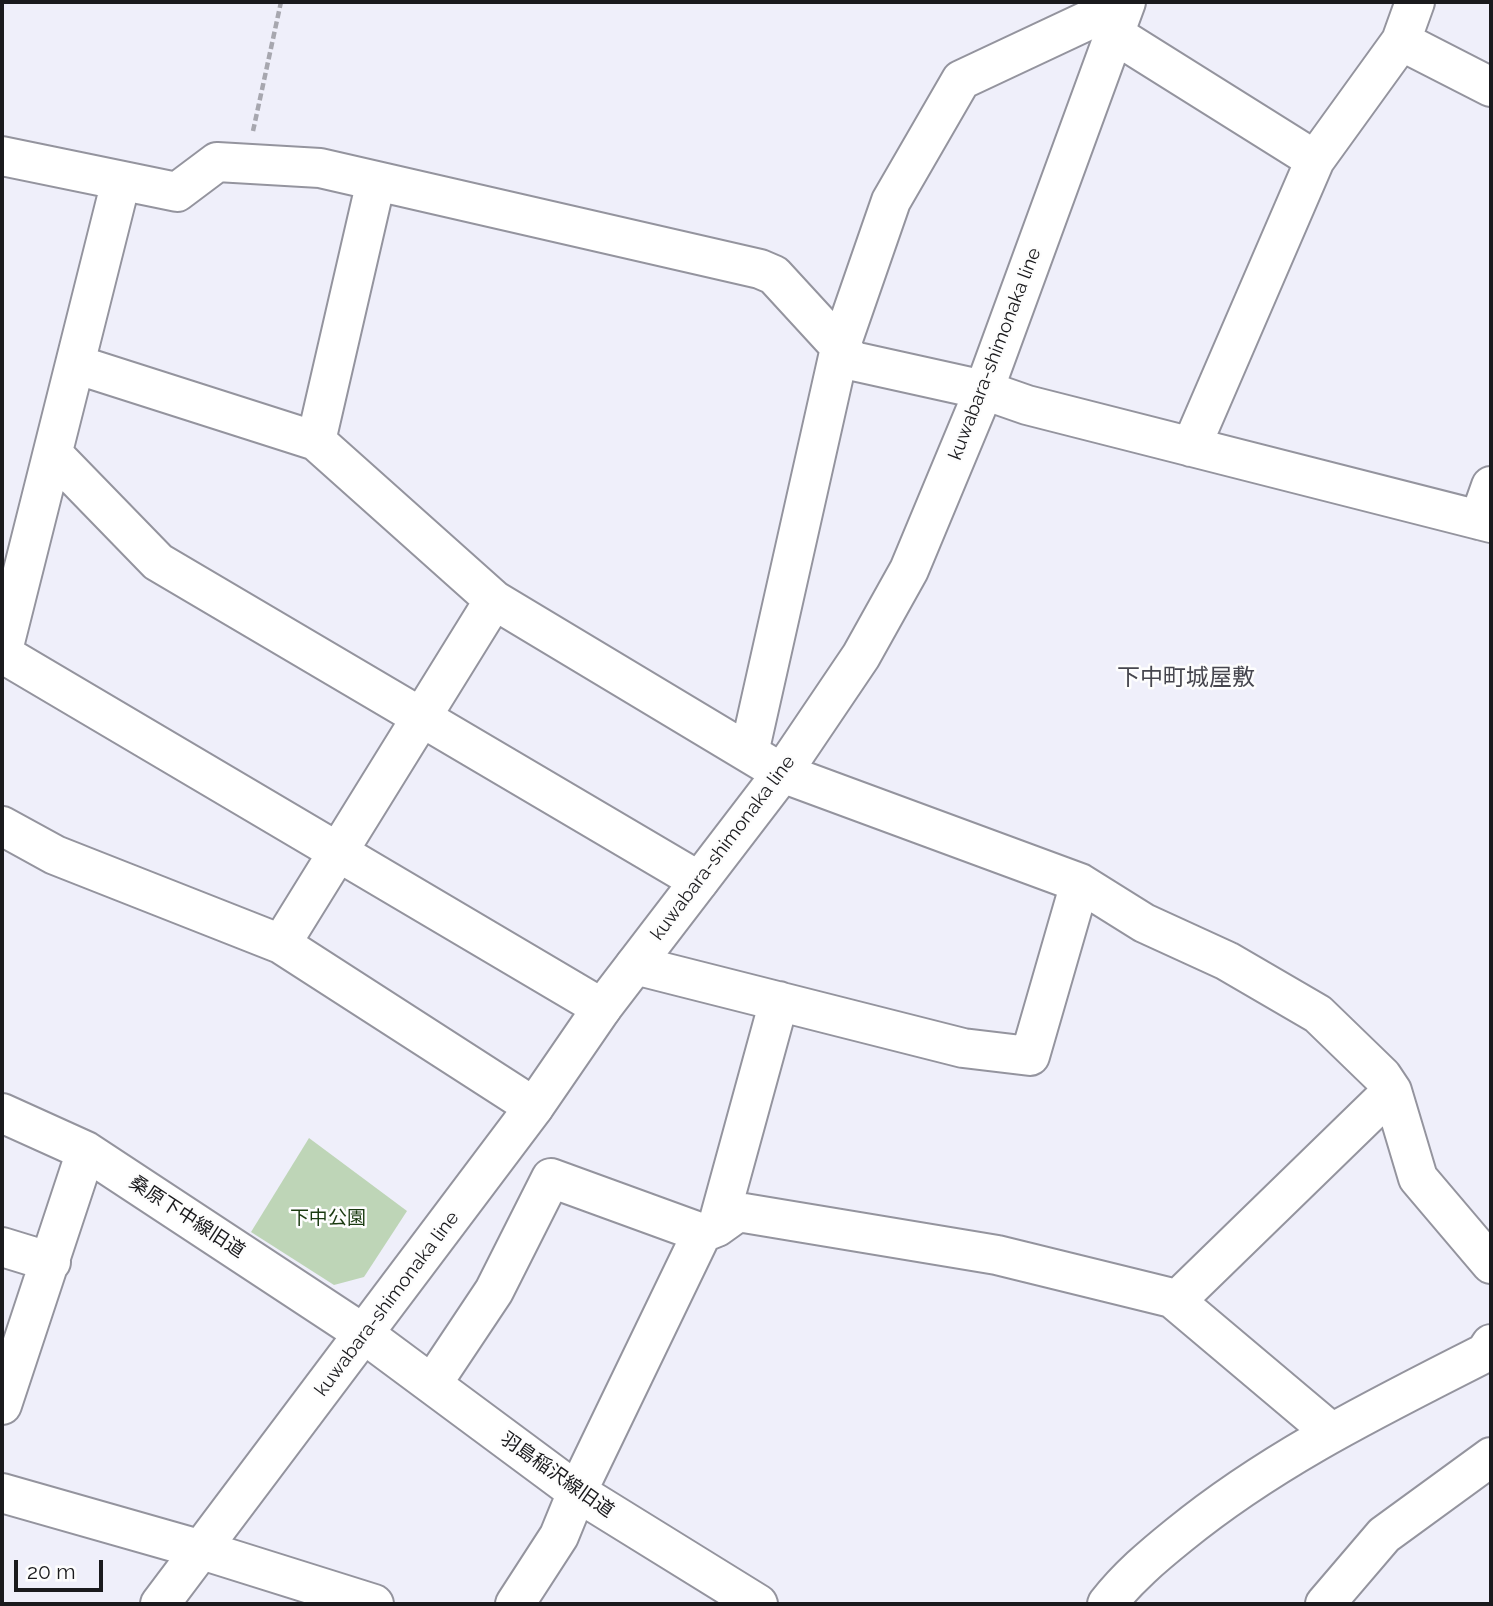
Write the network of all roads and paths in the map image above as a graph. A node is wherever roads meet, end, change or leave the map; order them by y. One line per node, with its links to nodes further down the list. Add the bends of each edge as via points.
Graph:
1 (281, 2): 8 (path)
2 (1415, 2): 4 (street)
3 (1122, 13): 7 (street); 11 (street, via 961,79 891,201); 13 (street, kuwabara-shimonaka line)
4 (1401, 41): 5 (street); 7 (street)
5 (1491, 87)
6 (2, 156): 9 (street)
7 (1315, 160): 15 (street)
8 (246, 164): 9 (street, via 217,162 177,192); 10 (street, via 320,169)
9 (121, 180): 12 (street)
10 (376, 181): 11 (street, via 760,269 774,275); 14 (street)
11 (840, 348): 13 (street, via 853,361); 21 (street)
12 (75, 364): 14 (street); 16 (street)
13 (984, 390): 15 (street); 22 (street, kuwabara-shimonaka line, via 909,570 861,656)
14 (316, 441): 18 (street)
15 (1191, 447): 17 (street)
16 (53, 454): 19 (street); 20 (street, via 158,562)
17 (1487, 509)
18 (495, 600): 20 (street); 21 (street)
19 (2, 654): 24 (street)
20 (421, 718): 24 (street); 25 (street)
21 (749, 753): 22 (street)
22 (782, 773): 25 (street, kuwabara-shimonaka line); 26 (street)
23 (2, 826): 27 (street, via 55,855)
24 (338, 852): 27 (street); 30 (street)
25 (699, 881): 28 (street, kuwabara-shimonaka line)
26 (1080, 883): 29 (street, via 1030,1056 963,1048); 31 (street, via 1144,923 1227,961 1318,1014)
27 (281, 943): 32 (street)
28 (635, 965): 29 (street); 30 (street, kuwabara-shimonaka line)
29 (779, 1001): 35 (street)
30 (602, 1007): 32 (street, kuwabara-shimonaka line)
31 (1392, 1091): 38 (street, via 1418,1178); 39 (street)
32 (534, 1107): 40 (street, kuwabara-shimonaka line)
33 (2, 1113): 34 (street, 桑原下中線旧道)
34 (86, 1151): 37 (street); 40 (street, 桑原下中線旧道)
35 (709, 1230): 39 (street, via 738,1212 997,1255); 42 (street, via 551,1178 494,1291); 46 (street)
36 (2, 1247): 37 (street)
37 (51, 1262): 43 (street)
38 (1491, 1264)
39 (1176, 1301): 44 (street)
40 (365, 1334): 42 (street, 羽島稲沢線旧道); 48 (street, kuwabara-shimonaka line)
41 (1491, 1343): 44 (street, via 1485,1353)
42 (432, 1384): 46 (street, 羽島稲沢線旧道)
43 (2, 1405)
44 (1331, 1432): 53 (street, via 1217,1504 1141,1566)
45 (1491, 1457): 54 (street, via 1384,1535)
46 (577, 1492): 51 (street, via 559,1535); 52 (street, 羽島稲沢線旧道)
47 (2, 1493): 48 (street)
48 (202, 1550): 49 (street, kuwabara-shimonaka line); 50 (street)
49 (160, 1604)
50 (374, 1604)
51 (515, 1604)
52 (758, 1604)
53 (1107, 1604)
54 (1325, 1604)

